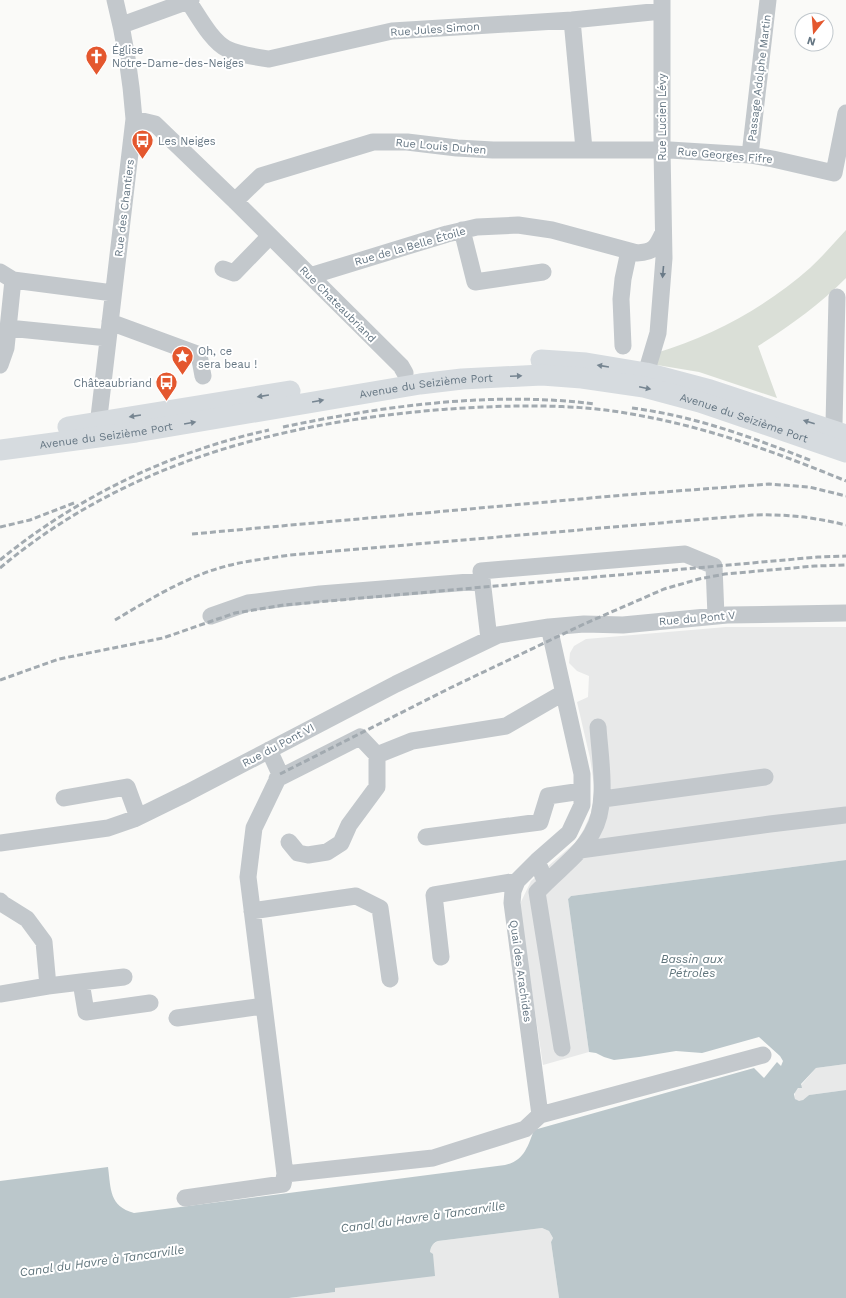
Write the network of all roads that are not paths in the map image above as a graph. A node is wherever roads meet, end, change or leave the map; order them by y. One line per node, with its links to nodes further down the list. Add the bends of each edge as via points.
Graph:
1 (115, 0): 6 (street, Rue des Chantiers)
2 (189, 0): 5 (street, Rue Jules Simon, via 213,37 226,48 249,56 269,59 392,31); 6 (street)
3 (768, 0): 11 (street, Passage Adolphe Martin)
4 (662, 6): 5 (street, Rue Jules Simon); 10 (street, Rue Lucien Lévy)
5 (572, 20): 9 (street)
6 (122, 25): 8 (street, Rue des Chantiers)
7 (846, 113): 11 (street, Rue Georges Fifre, via 834,173)
8 (134, 119): 12 (street, Rue Chateaubriand, via 155,124); 21 (street, Rue des Chantiers)
9 (584, 149): 10 (street, Rue Louis Duhen); 12 (street, Rue Louis Duhen, via 493,150 407,142 373,142 261,176)
10 (662, 149): 11 (street, Rue Georges Fifre); 14 (street, Rue Lucien Lévy)
11 (750, 155)
12 (235, 201): 15 (street, Rue Chateaubriand)
13 (462, 230): 16 (street, Rue de la Belle Étoile, via 518,225 552,230); 18 (street, via 475,282); 20 (street, Rue de la Belle Étoile)
14 (663, 234): 16 (street, Rue de la Belle Étoile, via 657,246 648,252 637,253); 28 (street, Rue Lucien Lévy, one-way to 28, via 664,258 658,333)
15 (270, 236): 17 (street, via 234,273); 20 (street, Rue Chateaubriand)
16 (629, 250): 25 (street, via 621,299)
17 (223, 269)
18 (543, 272)
19 (6, 276): 21 (street); 23 (street)
20 (310, 276): 27 (street, Rue Chateaubriand, via 401,366)
21 (113, 292): 24 (street, Rue des Chantiers)
22 (837, 297): 31 (street, via 834,424)
23 (8, 328): 24 (street); 26 (street, via 6,348)
24 (109, 330): 29 (street, via 197,354); 30 (street, Rue des Chantiers)
25 (622, 346)
26 (0, 365)
27 (405, 373): 28 (main road, Avenue du Seizième Port, one-way to 27, via 586,363 541,360 457,366); 30 (main road, Avenue du Seizième Port, one-way to 30)
28 (646, 373): 31 (main road, Avenue du Seizième Port, one-way to 28, via 710,390)
29 (203, 376)
30 (97, 430): 32 (main road, Avenue du Seizième Port); 33 (main road, Avenue du Seizième Port); 34 (main road, Avenue du Seizième Port, one-way to 34, via 136,432 420,384 542,375 644,387 700,402)
31 (839, 432)
32 (0, 436)
33 (0, 450)
34 (846, 452)
35 (482, 581): 37 (street, via 320,594 248,603); 38 (street, via 482,570 685,554 714,566); 40 (street)
36 (846, 613): 38 (street, Rue du Pont V)
37 (211, 616)
38 (716, 616): 39 (street, Rue du Pont V, via 623,625 584,624)
39 (549, 627): 40 (street, Rue du Pont VI, via 498,635); 41 (street, Quai des Arachides)
40 (489, 639): 43 (street, Rue du Pont VI)
41 (563, 693): 44 (street, via 506,726 412,741); 47 (street, Quai des Arachides, via 582,774)
42 (598, 727): 49 (street)
43 (269, 750): 46 (street, via 280,774); 51 (street, Rue du Pont VI)
44 (377, 755): 46 (street, via 360,737); 53 (street, via 377,788 349,825 341,843 327,852 308,855 298,853)
45 (765, 778): 49 (street)
46 (277, 779): 60 (street, via 254,828 248,878)
47 (582, 791): 52 (street, via 548,796 540,822); 56 (street, Quai des Arachides, via 582,806 569,833)
48 (64, 798): 51 (street, via 127,787)
49 (603, 799): 55 (street, via 593,832)
50 (846, 815): 55 (street)
51 (138, 817): 54 (street, Rue du Pont VI, via 108,828)
52 (426, 837)
53 (289, 842)
54 (0, 843)
55 (580, 850): 58 (street)
56 (537, 861): 57 (street, Quai des Arachides); 58 (street)
57 (518, 882): 61 (street, via 434,895); 72 (street, Quai des Arachides, via 513,891 512,903)
58 (546, 883): 70 (street, via 537,892)
59 (0, 901): 65 (street, via 27,919 44,942)
60 (252, 911): 63 (street, via 356,896 380,908); 68 (street)
61 (441, 958)
62 (124, 977): 64 (street)
63 (390, 979)
64 (81, 982): 65 (street); 67 (street, via 86,1012)
65 (48, 986): 66 (street)
66 (0, 994)
67 (150, 1003)
68 (263, 1006): 69 (street); 73 (street)
69 (176, 1018)
70 (562, 1048)
71 (763, 1055): 72 (street)
72 (540, 1115): 73 (street, via 525,1129 433,1158)
73 (285, 1174): 74 (street, via 284,1184)
74 (185, 1198)

